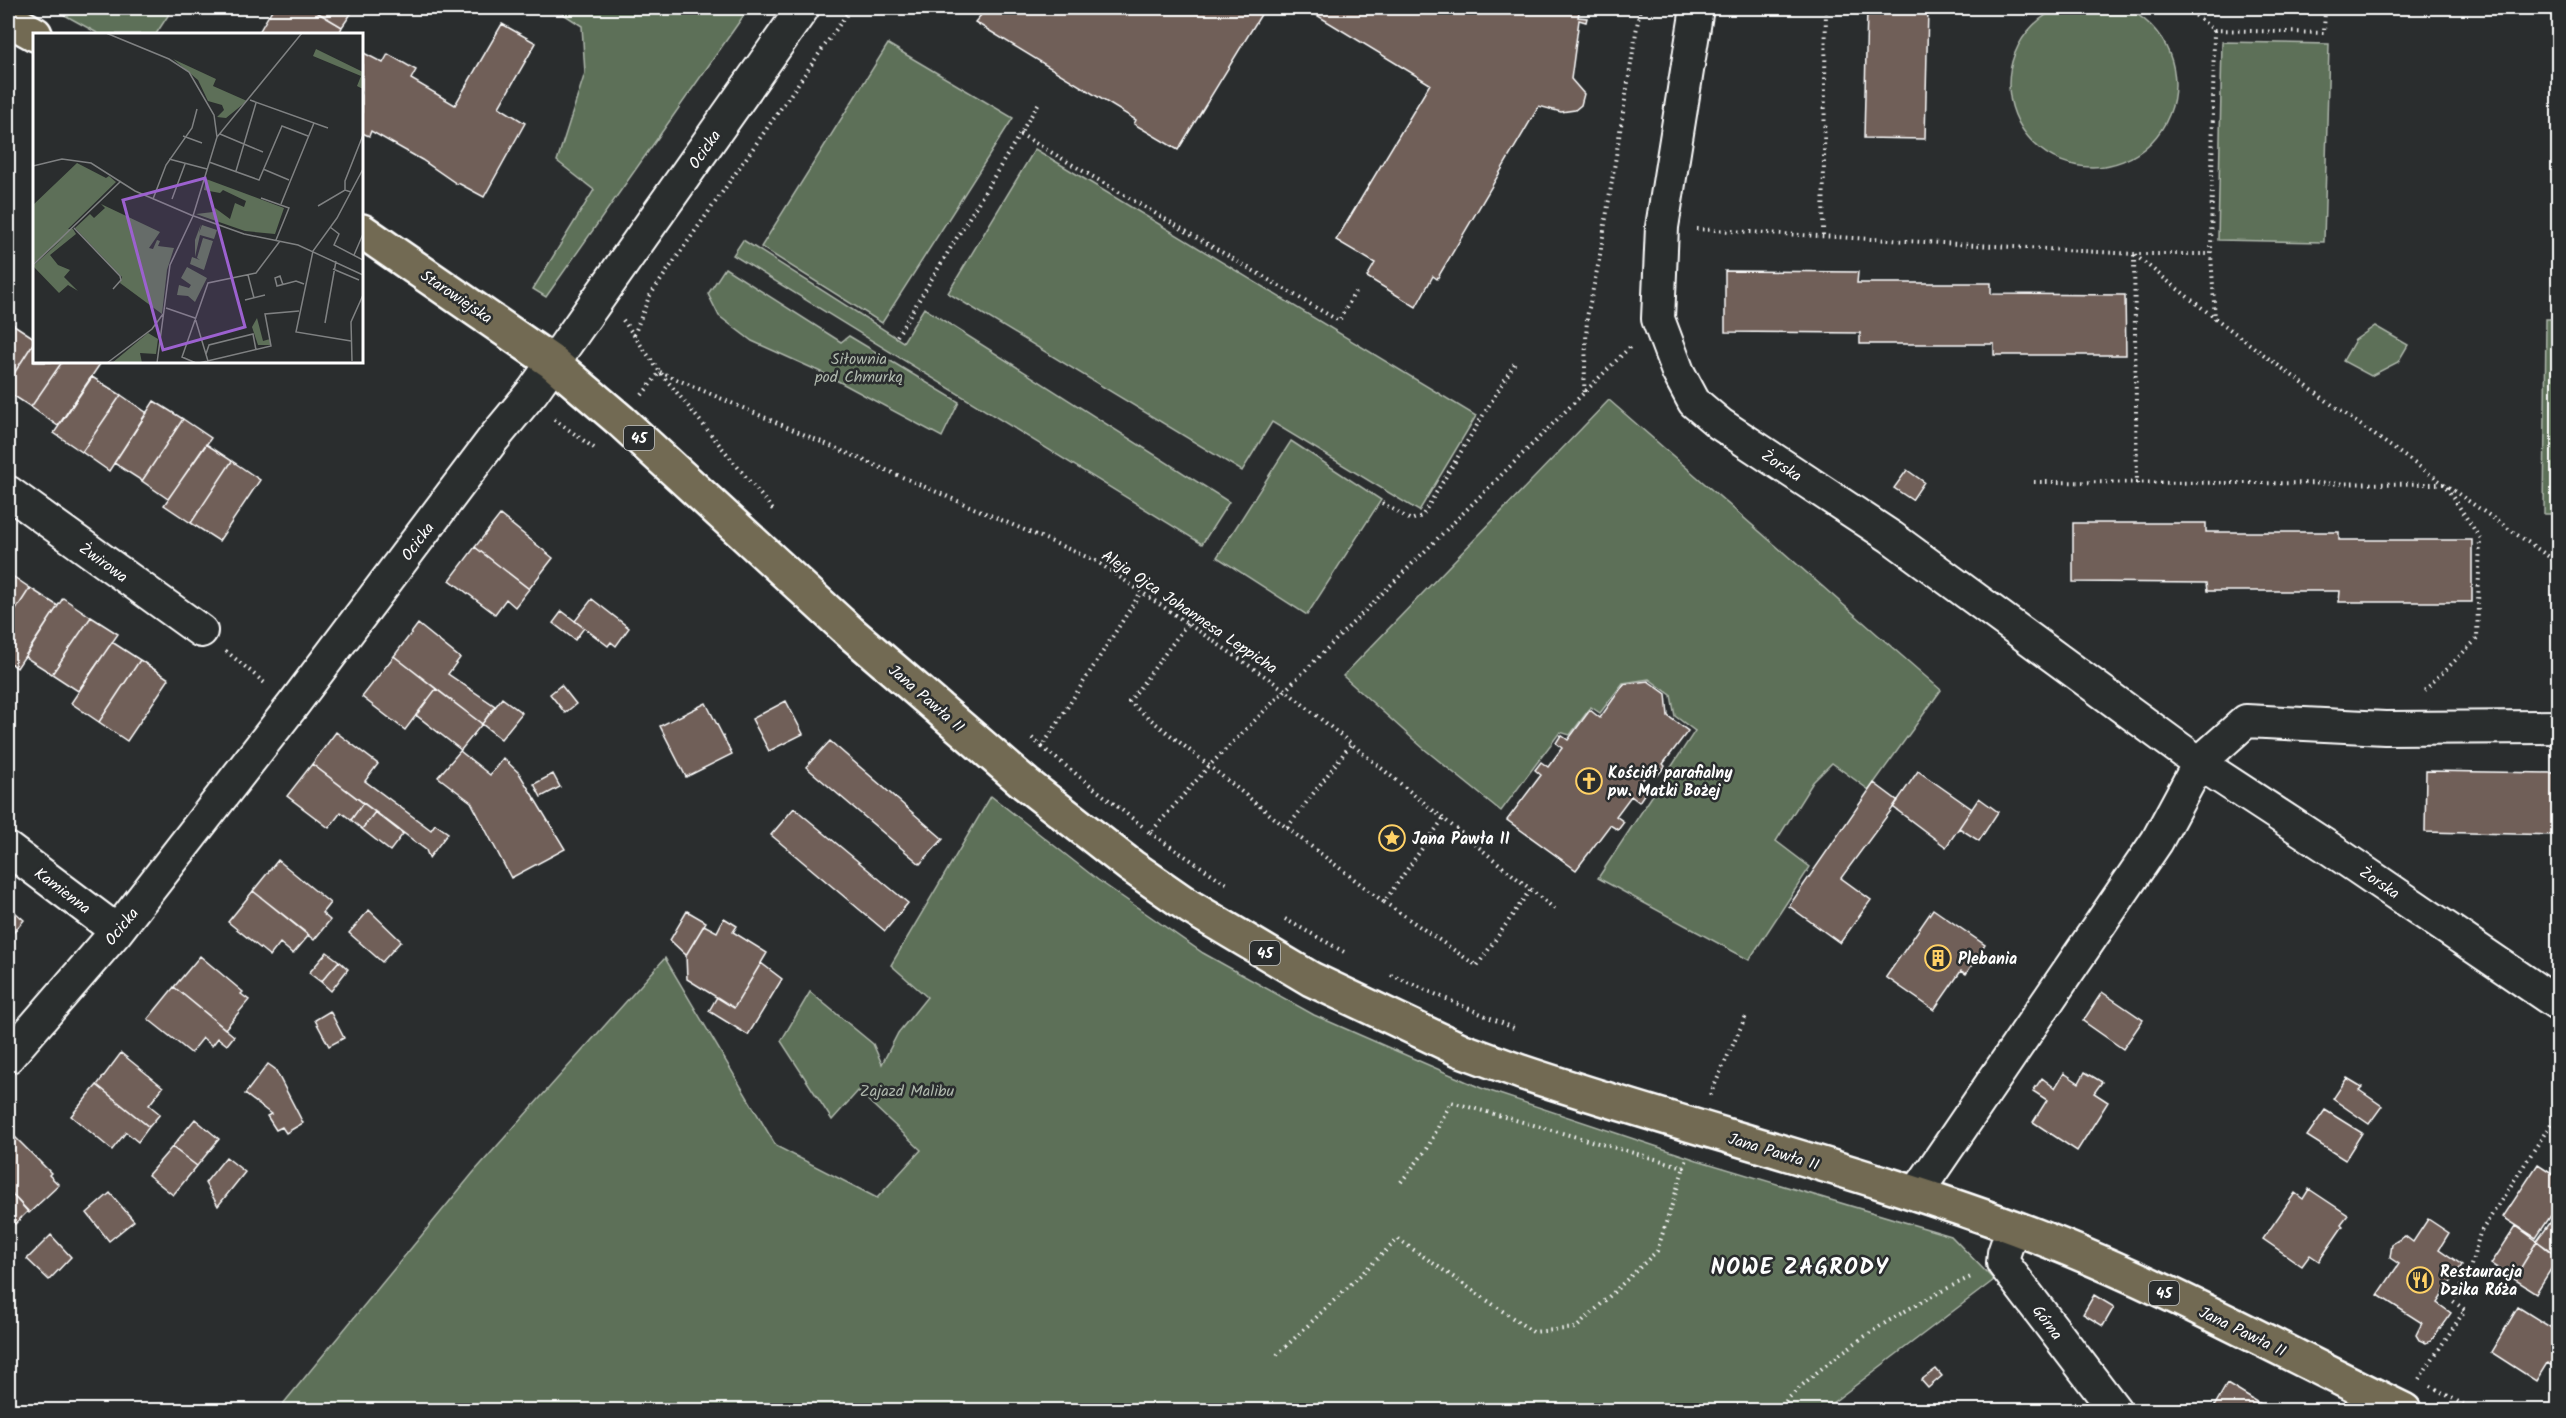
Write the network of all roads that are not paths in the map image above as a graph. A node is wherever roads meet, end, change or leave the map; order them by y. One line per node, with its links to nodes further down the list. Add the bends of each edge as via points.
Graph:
1 (803, 8): 6 (street, Ocicka)
2 (1697, 8): 10 (street, Żorska, via 1662,227 1658,319 1694,402 1720,424 1891,537)
3 (8, 18): 4 (main road)
4 (33, 33)
5 (363, 232): 6 (main road, Starowiejska / 45)
6 (552, 362): 12 (street, Ocicka); 15 (main road, Jana Pawła II / 45, via 850,632 1026,784 1131,866 1246,942 1311,979 1461,1050)
7 (8, 492): 8 (street, Żwirowa)
8 (201, 631)
9 (2559, 727): 10 (street, via 2385,728 2246,721)
10 (2199, 763): 13 (street, Żorska); 15 (street, via 2157,841)
11 (8, 849): 12 (street, Kamienna)
12 (117, 931): 14 (street, Ocicka)
13 (2559, 1004)
14 (8, 1057)
15 (1916, 1194): 16 (main road, Jana Pawła II / 45)
16 (2013, 1227): 17 (street, Górna, via 2003,1263); 18 (main road, Jana Pawła II / 45, via 2114,1269)
17 (2115, 1410)
18 (2404, 1410)

